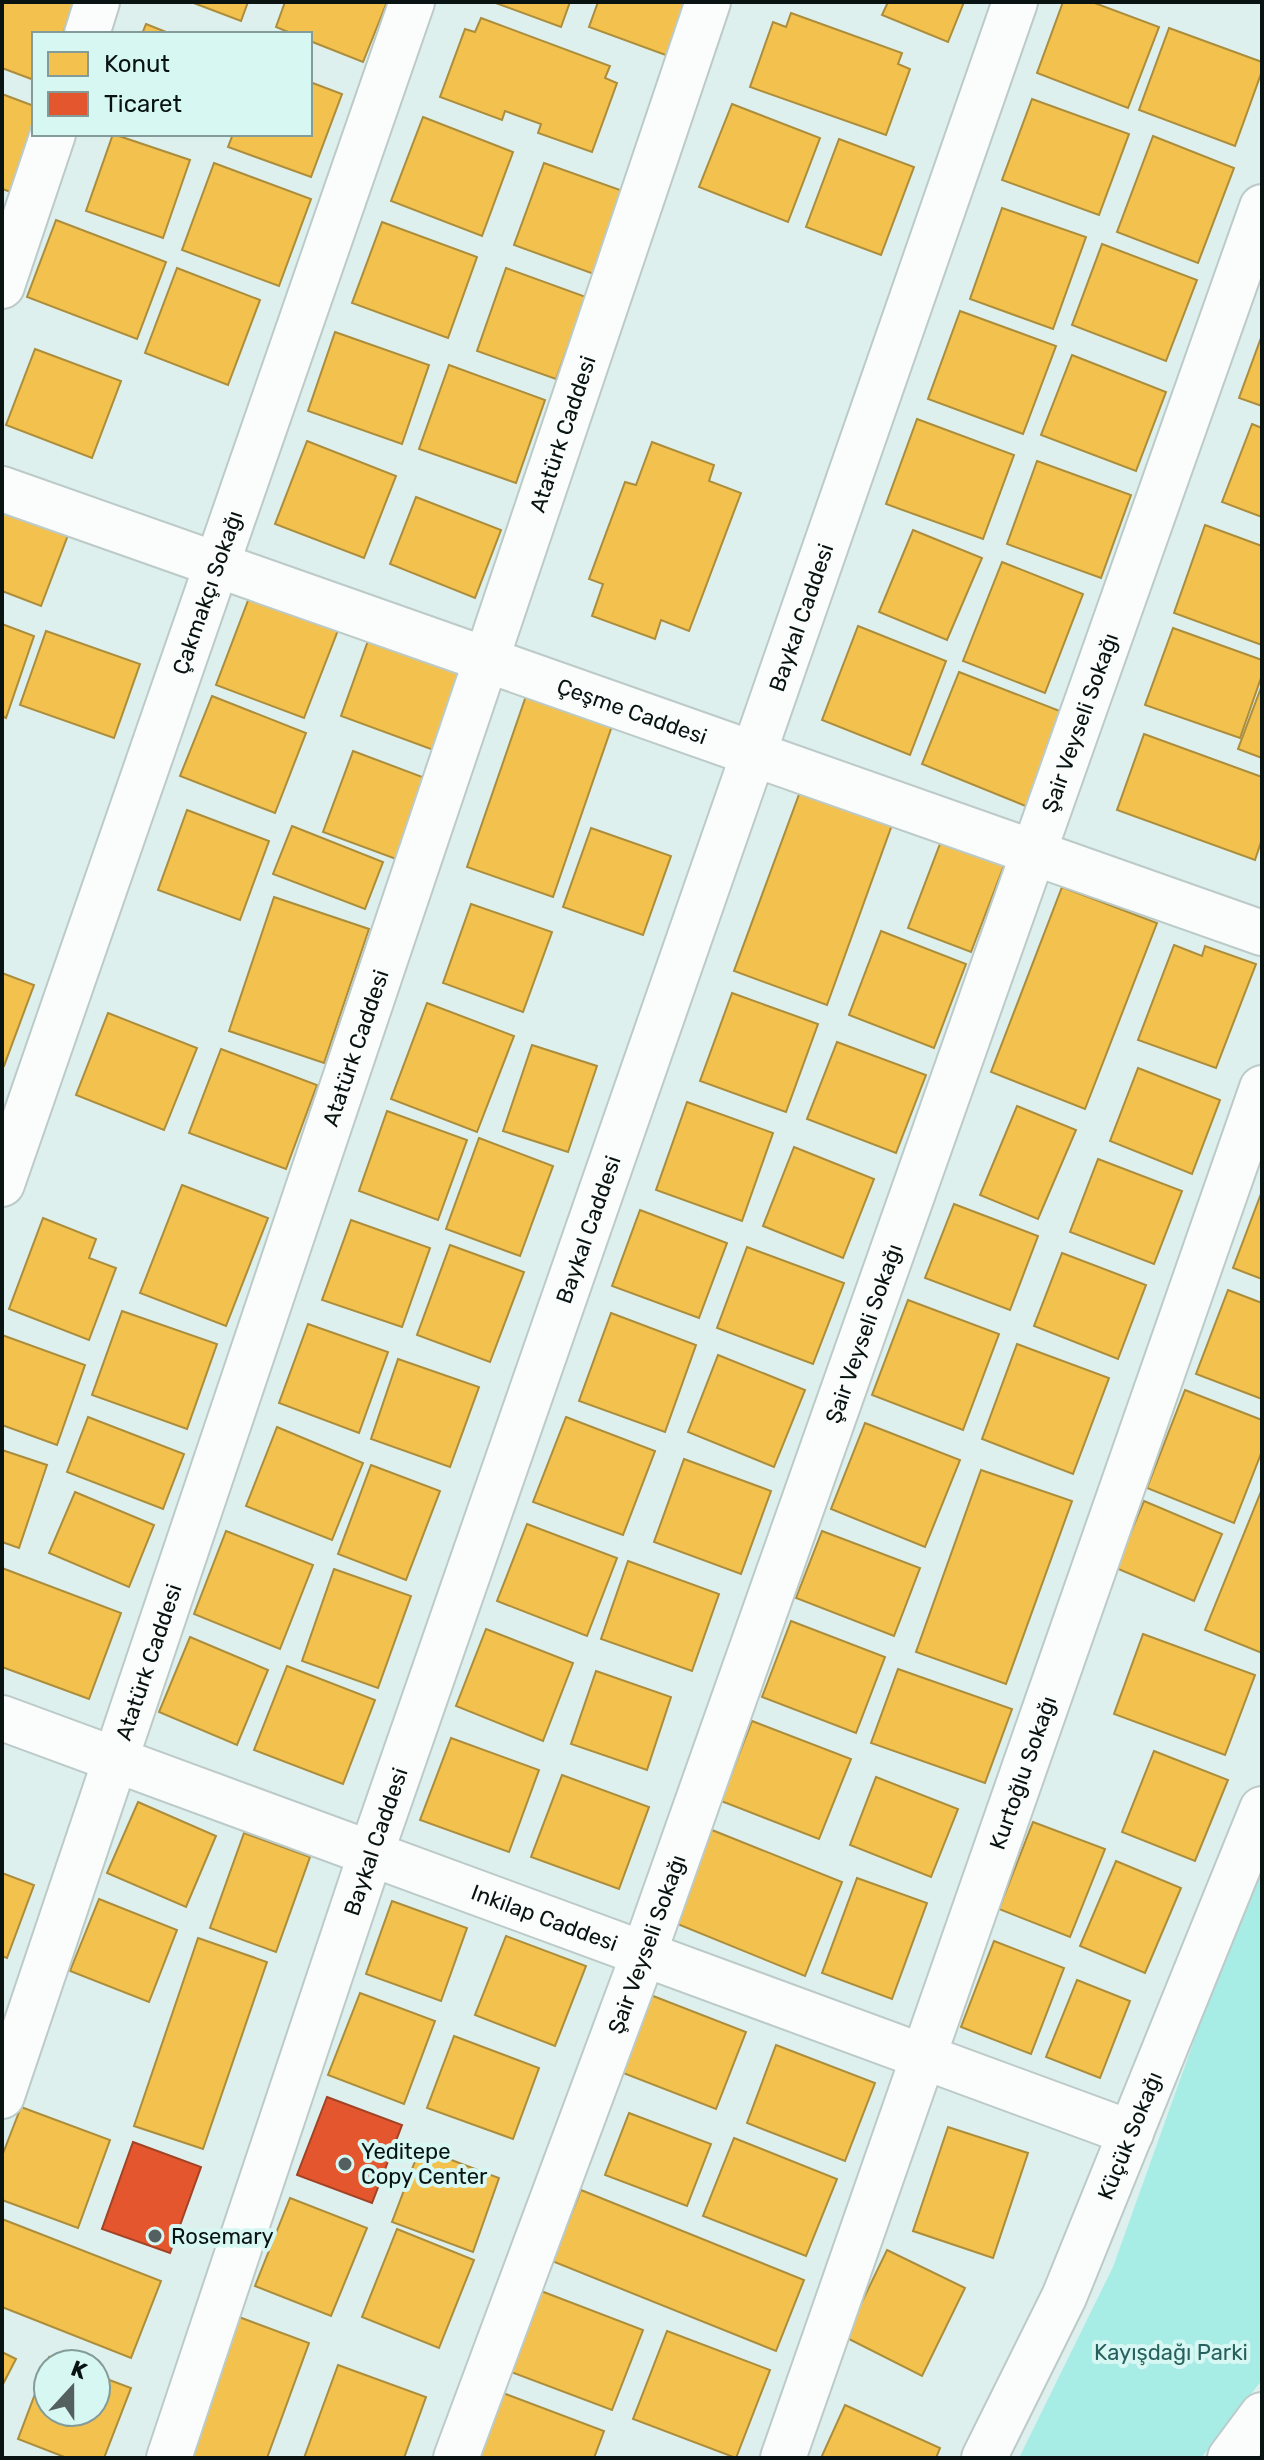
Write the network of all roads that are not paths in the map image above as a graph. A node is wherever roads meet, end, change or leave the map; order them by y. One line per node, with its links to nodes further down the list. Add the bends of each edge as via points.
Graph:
1 (97, 2): 5 (street)
2 (412, 2): 10 (street, Çakmakçı Sokağı)
3 (708, 2): 11 (street, Atatürk Caddesi)
4 (1015, 2): 12 (street, Baykal Caddesi)
5 (88, 32)
6 (52, 136): 8 (street)
7 (1262, 207): 13 (street, Şair Veyseli Sokağı)
8 (2, 286)
9 (2, 489): 10 (street, Çeşme Caddesi)
10 (217, 564): 11 (street, Çeşme Caddesi); 16 (street, Çakmakçı Sokağı)
11 (486, 659): 12 (street, Çeşme Caddesi); 18 (street, Atatürk Caddesi)
12 (754, 753): 13 (street, Çeşme Caddesi); 20 (street, Baykal Caddesi)
13 (1034, 852): 14 (street, Çeşme Caddesi); 21 (street, Şair Veyseli Sokağı)
14 (1262, 933)
15 (1262, 1088): 22 (street, Kurtoğlu Sokağı)
16 (2, 1184)
17 (2, 1718): 18 (street, Inkilap Caddesi)
18 (116, 1759): 20 (street, Inkilap Caddesi); 23 (street, Atatürk Caddesi)
19 (1262, 1809): 24 (street, Küçük Sokağı)
20 (371, 1853): 21 (street, Inkilap Caddesi); 26 (street, Baykal Caddesi)
21 (644, 1953): 22 (street, Inkilap Caddesi); 27 (street, Şair Veyseli Sokağı)
22 (924, 2056): 24 (street, Inkilap Caddesi); 28 (street, Kurtoğlu Sokağı)
23 (2, 2096)
24 (1131, 2133): 29 (street, Küçük Sokağı, via 1064,2297)
25 (1262, 2415): 30 (street)
26 (169, 2458)
27 (456, 2458)
28 (783, 2458)
29 (984, 2458)
30 (1230, 2458)

